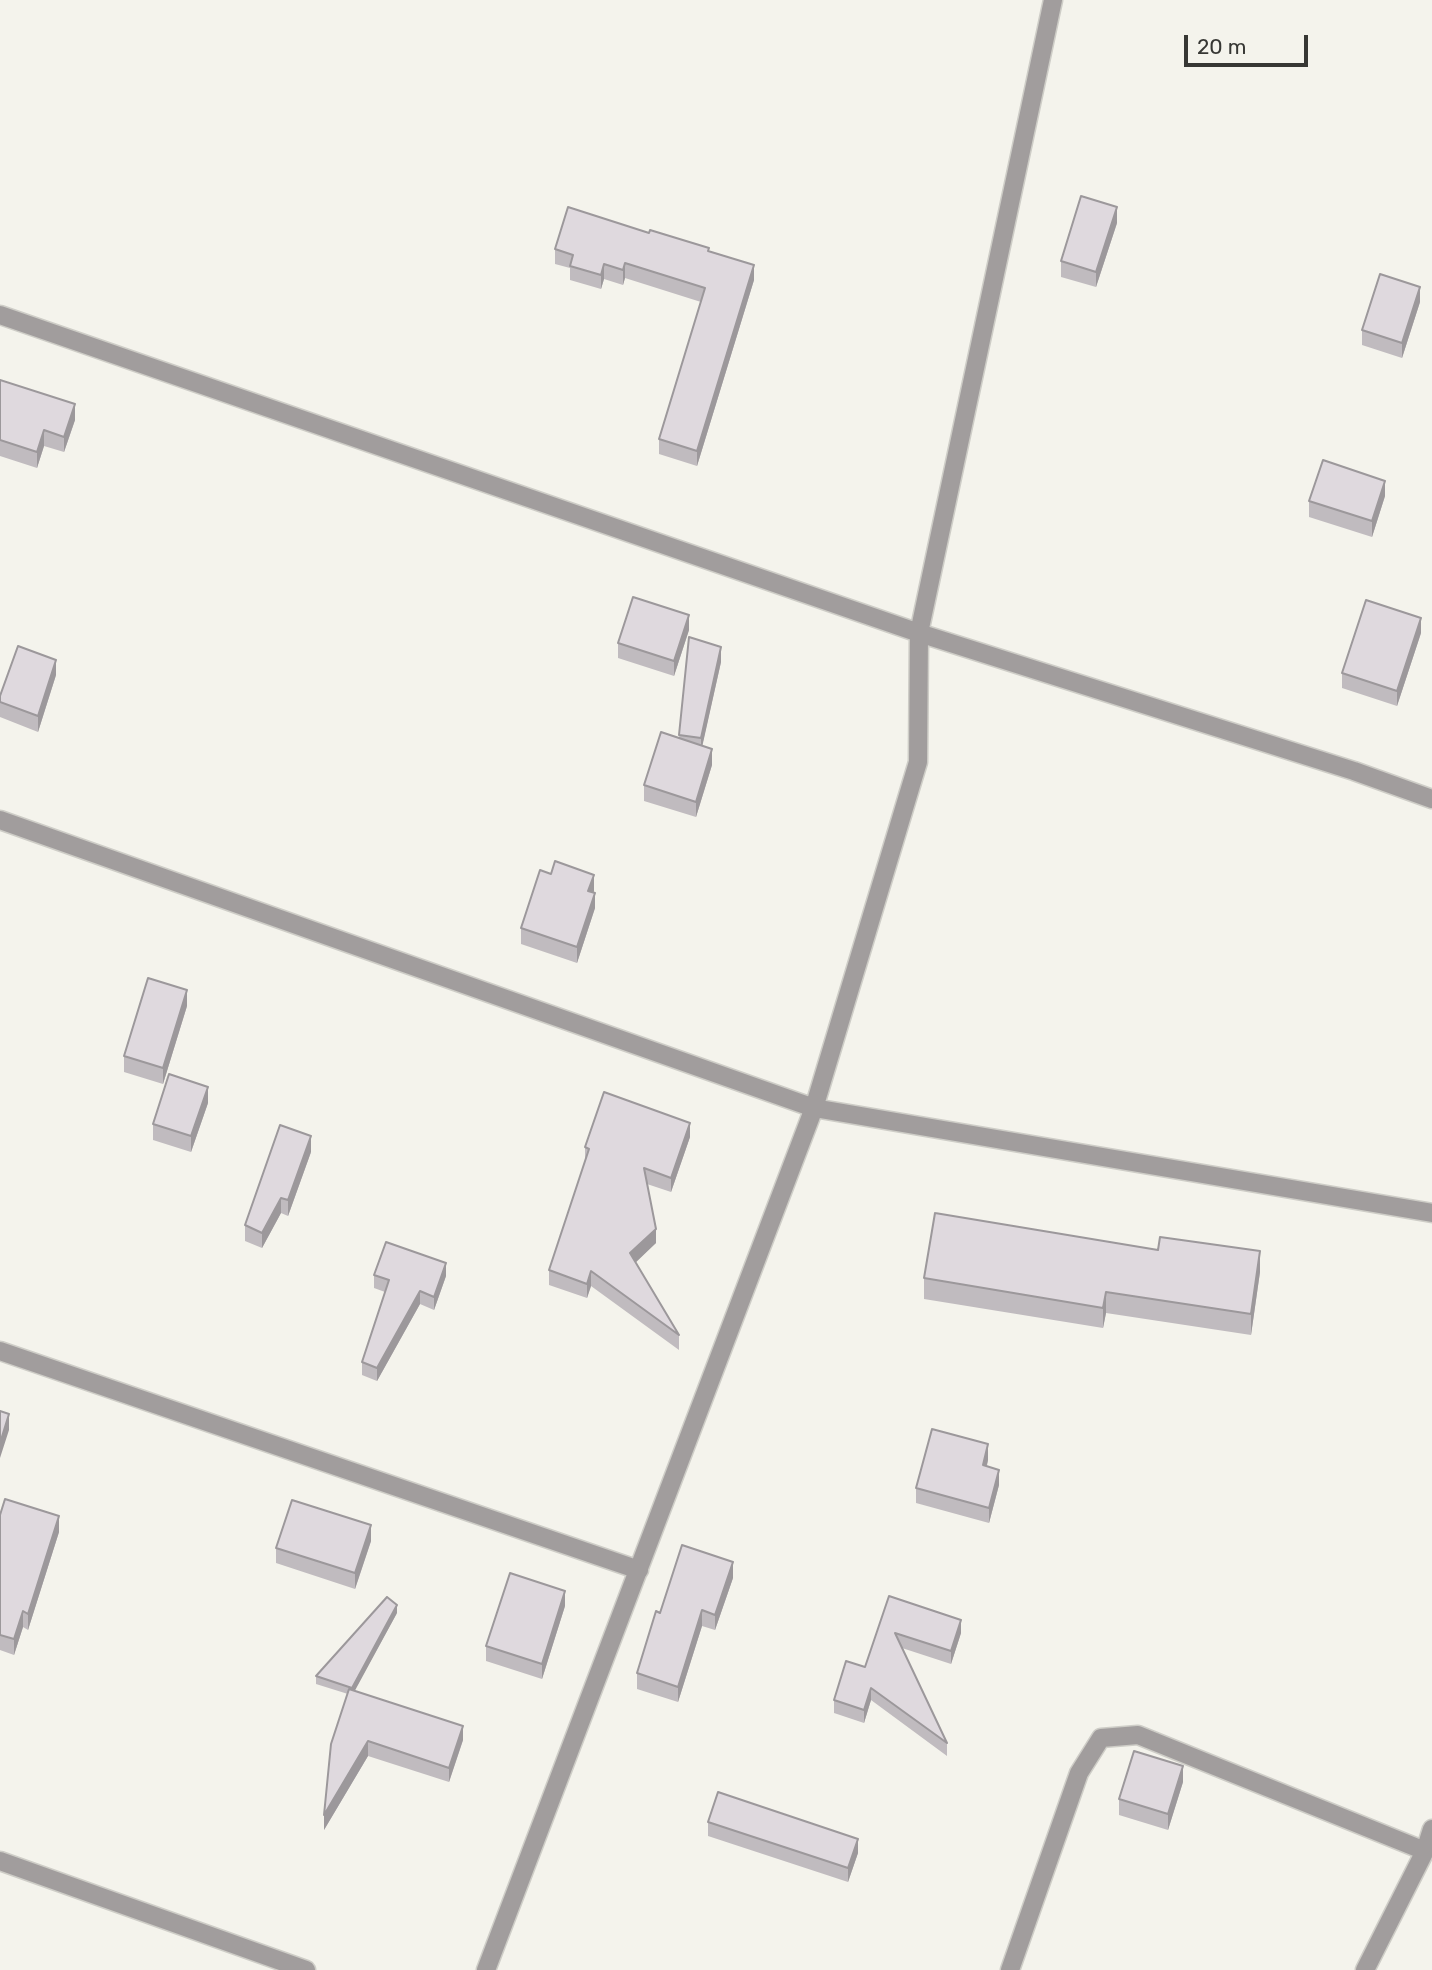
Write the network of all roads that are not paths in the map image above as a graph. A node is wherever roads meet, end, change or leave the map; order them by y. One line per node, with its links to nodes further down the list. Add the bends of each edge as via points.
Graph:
1 (1053, 0): 3 (street)
2 (0, 315): 3 (street)
3 (919, 633): 4 (street); 6 (street, via 918,762)
4 (1432, 799)
5 (0, 821): 6 (street)
6 (814, 1108): 7 (street); 9 (street)
7 (1432, 1213)
8 (0, 1350): 9 (street)
9 (639, 1570): 14 (street)
10 (1432, 1829): 11 (street)
11 (1425, 1850): 15 (street, via 1138,1735 1101,1738 1079,1773); 16 (street)
12 (0, 1861): 13 (street)
13 (306, 1970)
14 (486, 1970)
15 (1010, 1970)
16 (1365, 1970)

